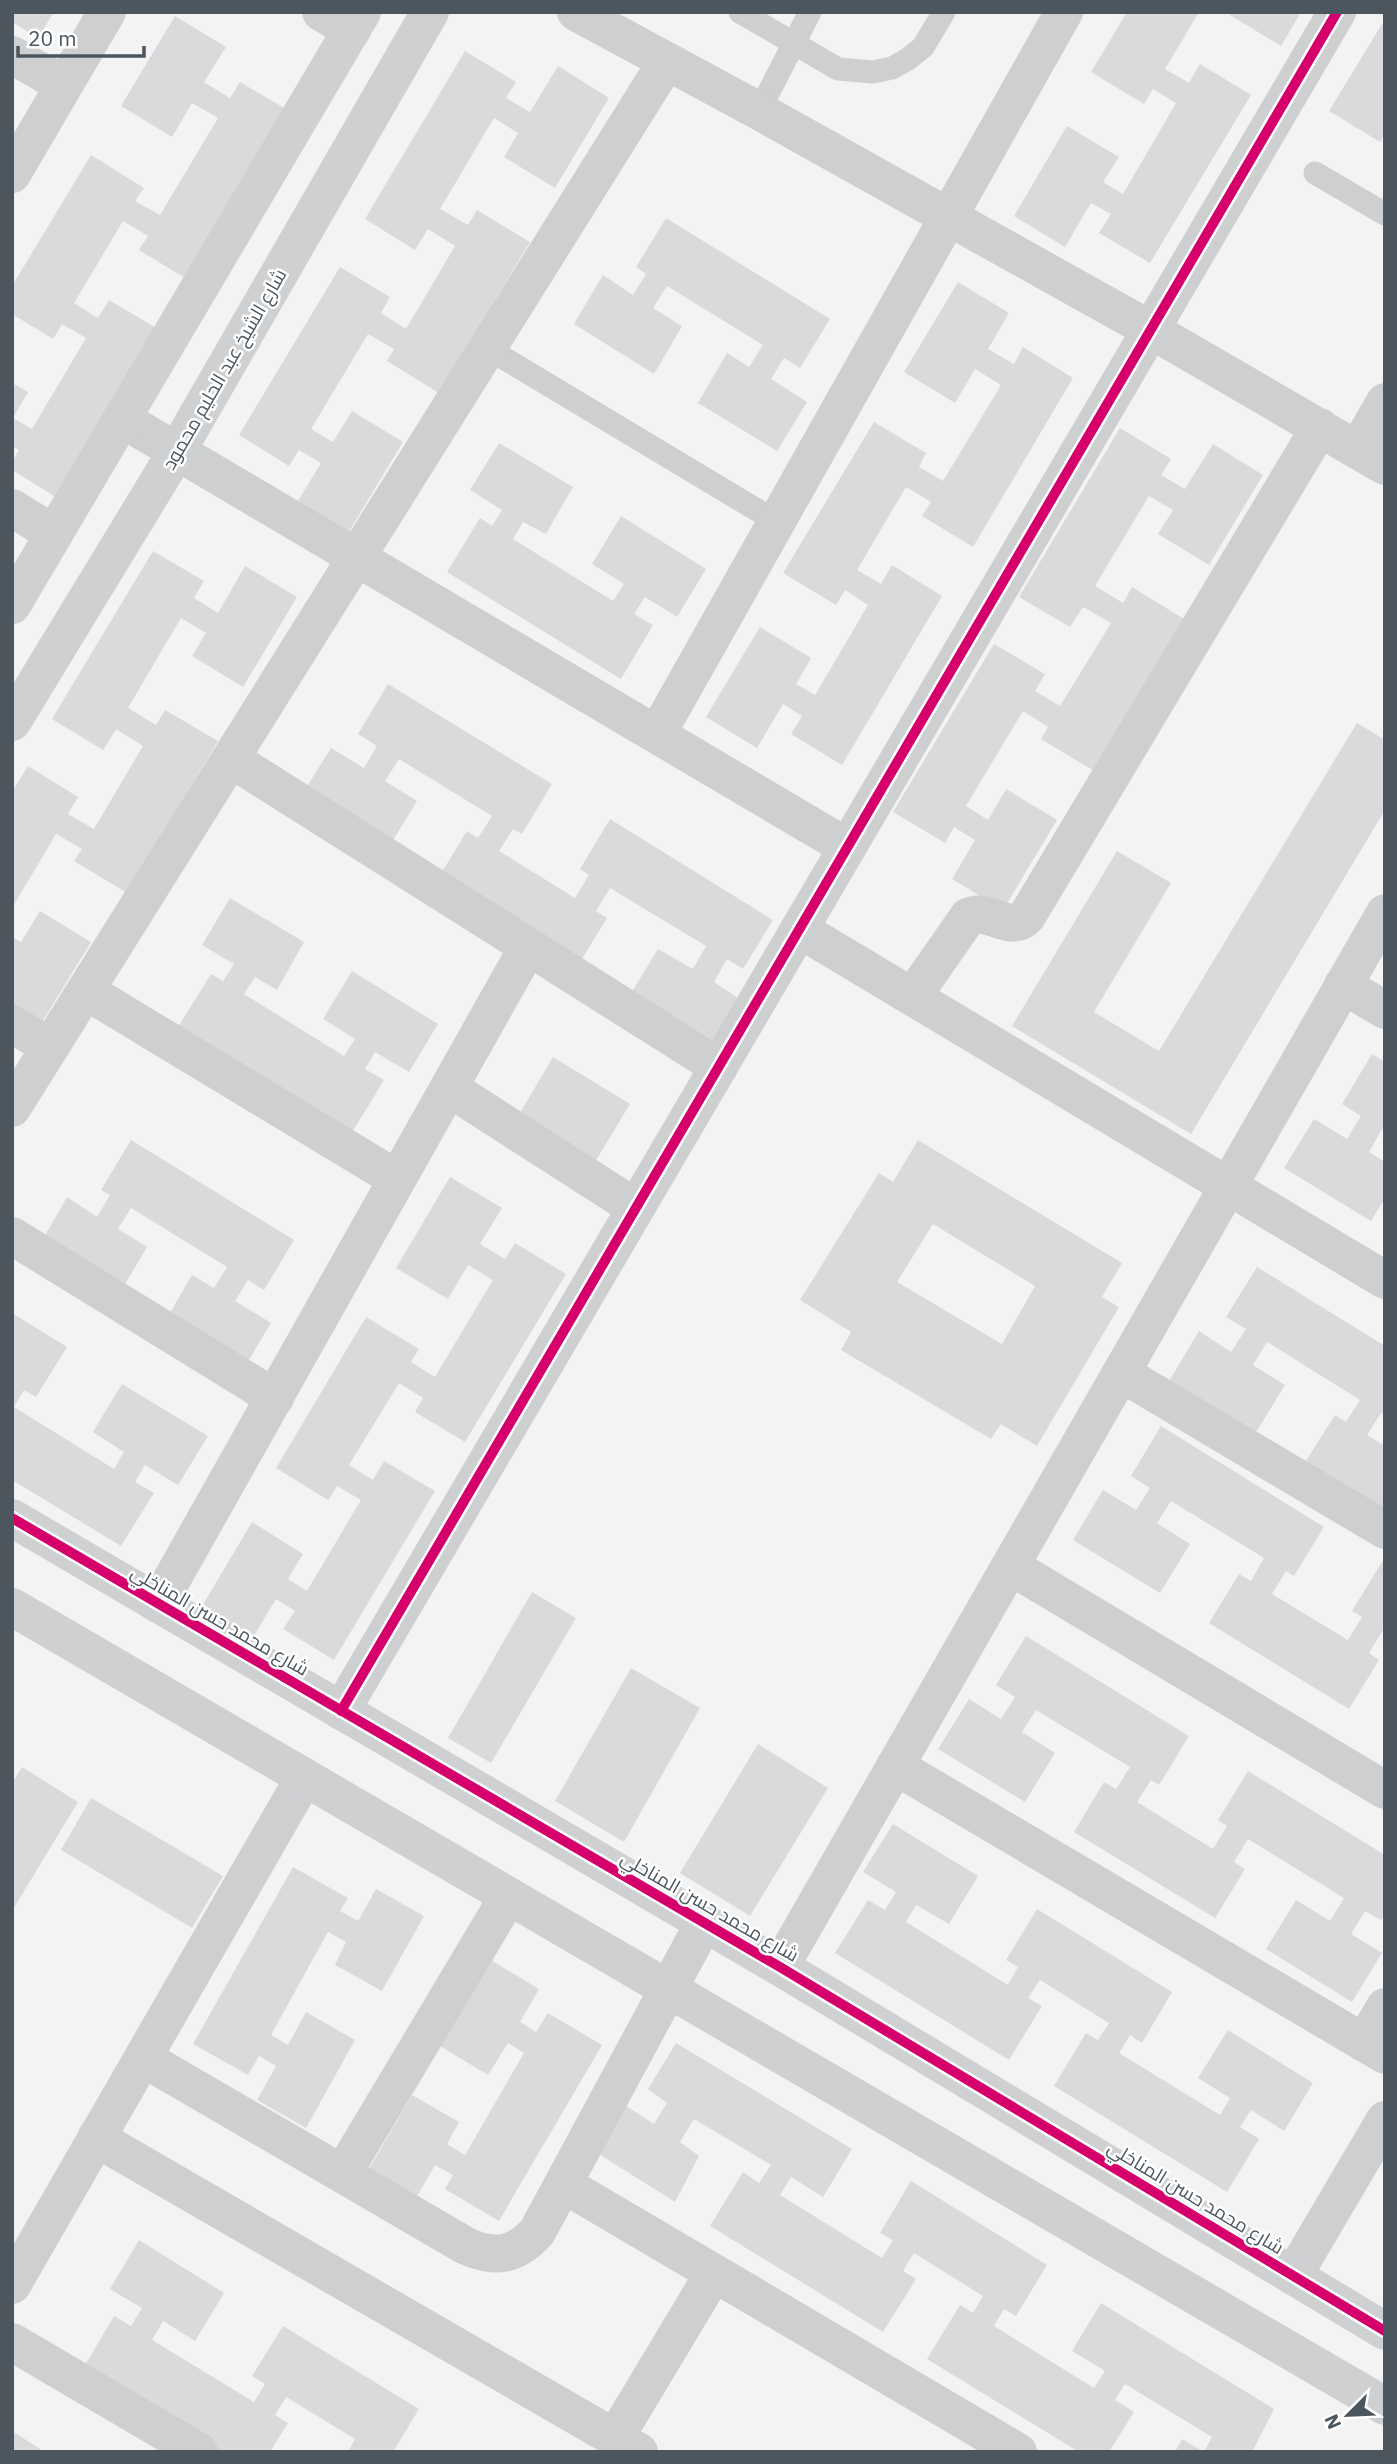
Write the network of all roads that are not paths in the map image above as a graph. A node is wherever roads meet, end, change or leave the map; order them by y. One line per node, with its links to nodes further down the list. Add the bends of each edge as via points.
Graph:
1 (107, 12): 13 (street)
2 (429, 12): 24 (street, شارع الشيخ عبد الحليم محمود)
3 (576, 12): 12 (street)
4 (740, 12): 10 (lane)
5 (810, 12): 10 (lane)
6 (944, 12): 10 (lane, via 916,53 891,68 873,72 838,69)
7 (1064, 12): 18 (street)
8 (1337, 12): 19 (street)
9 (345, 18): 22 (street)
10 (794, 44): 14 (lane)
11 (12, 55): 13 (street)
12 (667, 61): 14 (street); 20 (street)
13 (64, 85): 16 (street)
14 (759, 111): 18 (street)
15 (1315, 173): 17 (lane)
16 (12, 174)
17 (1385, 214)
18 (948, 217): 19 (street); 27 (street)
19 (1151, 330): 23 (street); 34 (street)
20 (487, 348): 27 (lane); 29 (street)
21 (1385, 402): 25 (street)
22 (122, 419): 24 (street); 28 (street)
23 (1320, 427): 25 (street); 40 (street, via 1027,916 1012,923 980,913 968,917)
24 (177, 451): 29 (street); 31 (street, شارع الشيخ عبد الحليم محمود)
25 (1371, 458)
26 (12, 508): 28 (street)
27 (776, 522): 32 (street)
28 (54, 534): 30 (street)
29 (357, 556): 32 (street); 33 (street)
30 (12, 605)
31 (12, 722)
32 (657, 734): 34 (street)
33 (230, 759): 37 (street); 39 (street)
34 (847, 847): 36 (street)
35 (1385, 913): 38 (street)
36 (799, 929): 40 (street); 44 (street)
37 (528, 947): 44 (street); 45 (street)
38 (1343, 985): 41 (street); 48 (street)
39 (86, 991): 43 (street); 47 (street)
40 (913, 996): 48 (street)
41 (1385, 1010)
42 (12, 1024): 43 (street)
43 (50, 1047): 46 (street)
44 (719, 1067): 49 (street)
45 (449, 1088): 47 (street); 49 (street)
46 (12, 1108)
47 (397, 1179): 53 (street)
48 (1228, 1186): 51 (street); 52 (street)
49 (636, 1208): 59 (street)
50 (12, 1236): 53 (street)
51 (1385, 1280)
52 (1121, 1373): 55 (street); 56 (street)
53 (275, 1398): 57 (street)
54 (12, 1518): 57 (street, شارع محمد حسن المناخلي)
55 (1385, 1530)
56 (1010, 1566): 60 (street); 62 (street)
57 (159, 1604): 59 (street, شارع محمد حسن المناخلي)
58 (12, 1607): 61 (street)
59 (341, 1711): 64 (street, شارع محمد حسن المناخلي)
60 (895, 1766): 65 (street); 68 (street)
61 (304, 1778): 63 (street); 69 (street)
62 (1385, 1790)
63 (508, 1897): 66 (street); 72 (street)
64 (704, 1923): 65 (street, شارع محمد حسن المناخلي); 66 (street)
65 (780, 1967): 75 (street, شارع محمد حسن المناخلي)
66 (668, 1990): 73 (street); 79 (street)
67 (1385, 2007): 68 (street)
68 (1375, 2049)
69 (143, 2057): 71 (street); 72 (street)
70 (1385, 2120): 75 (street)
71 (96, 2138): 76 (street); 80 (street)
72 (343, 2174): 73 (street, via 466,2246 496,2255 526,2244)
73 (563, 2184): 74 (street)
74 (714, 2273): 80 (street); 82 (street)
75 (1293, 2276): 77 (street, شارع محمد حسن المناخلي)
76 (12, 2285)
77 (1385, 2331)
78 (12, 2342): 81 (street)
79 (1385, 2406)
80 (627, 2445)
81 (199, 2452)
82 (1018, 2452)

